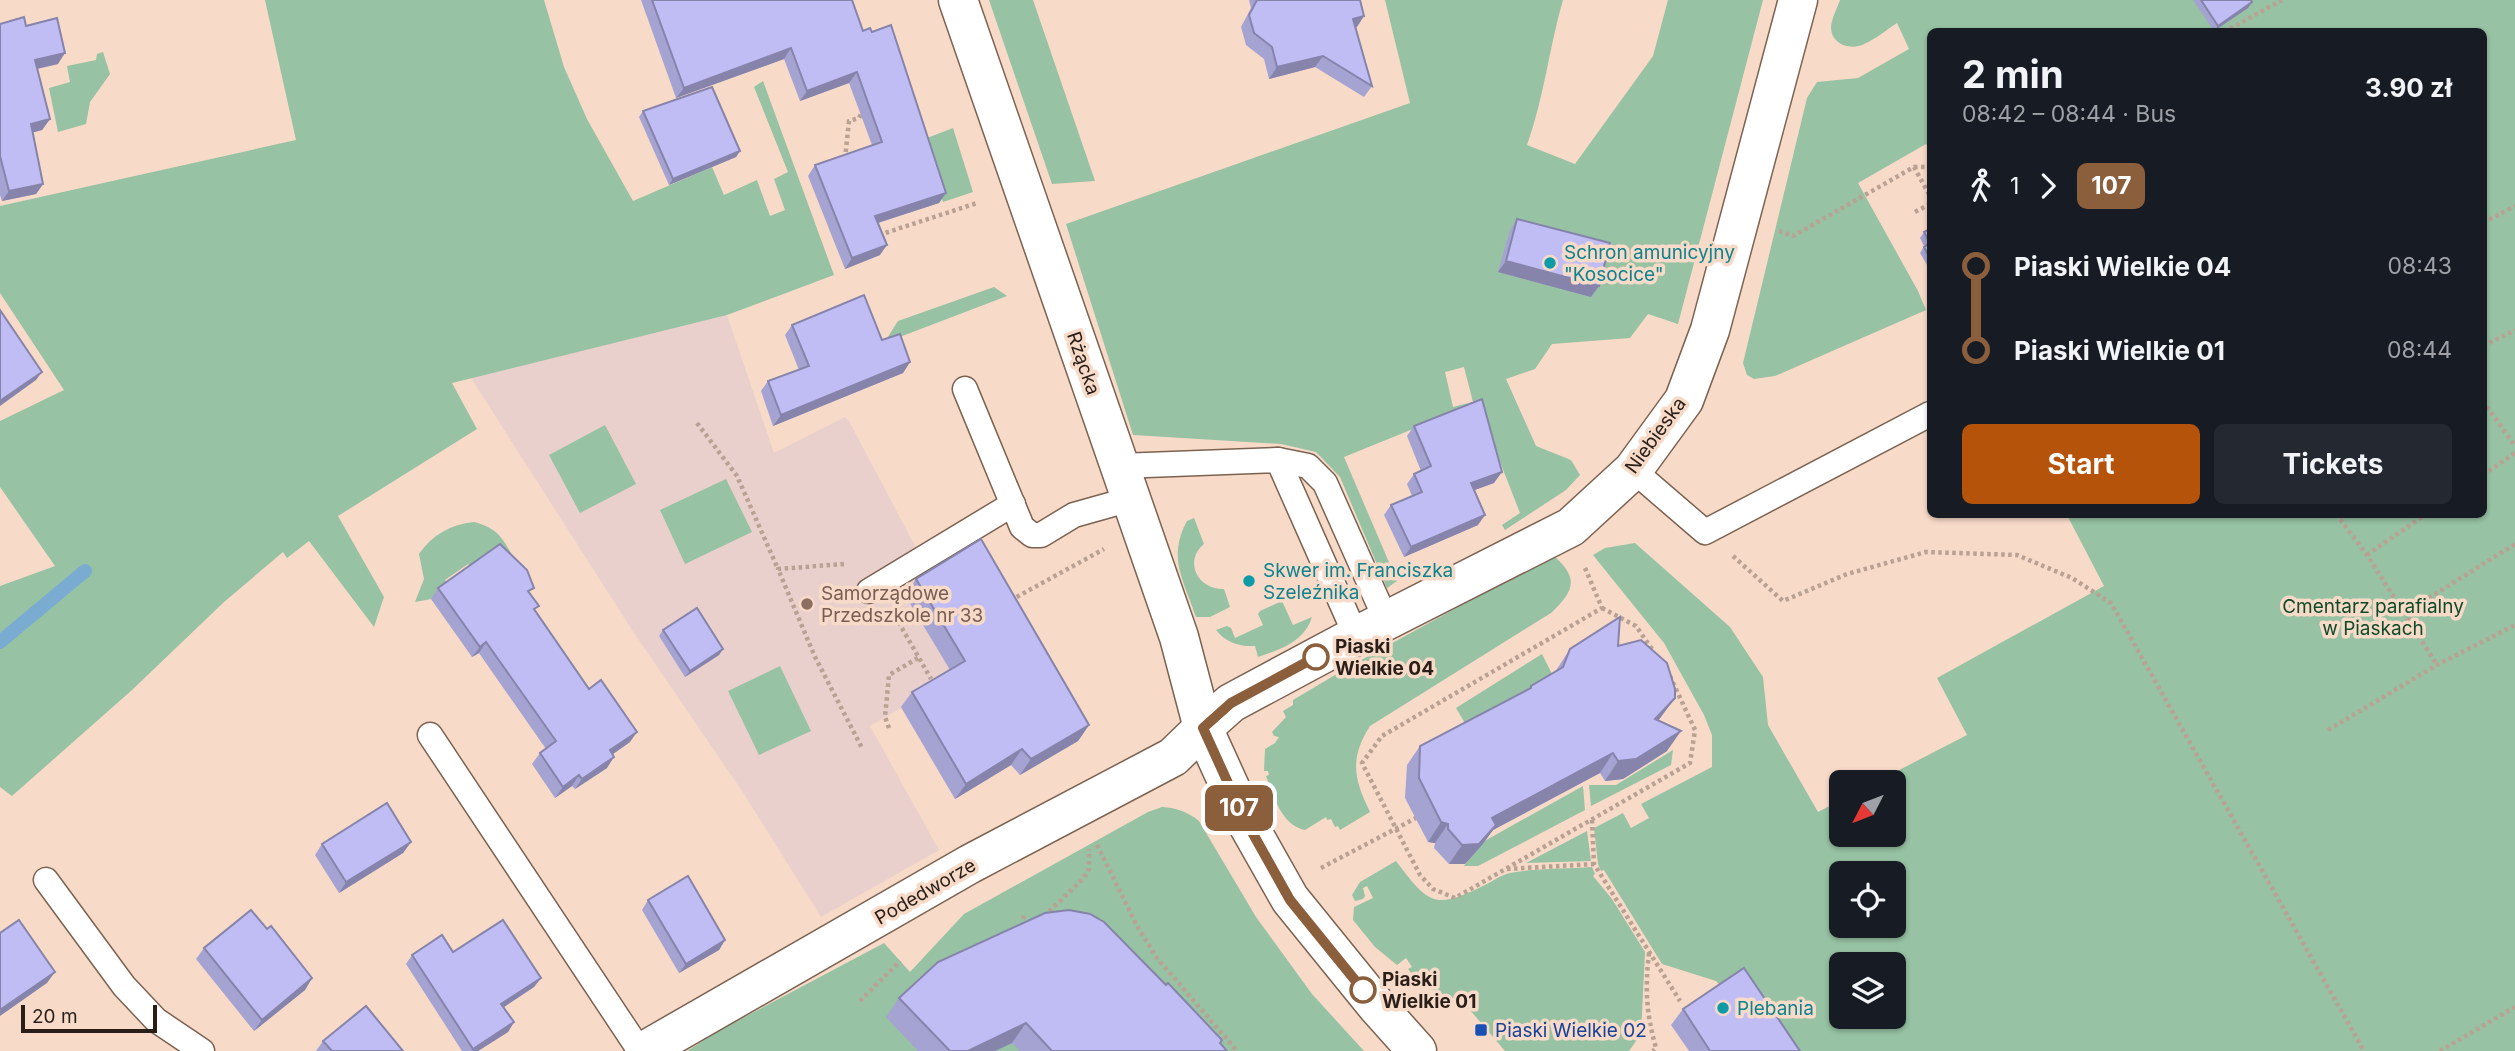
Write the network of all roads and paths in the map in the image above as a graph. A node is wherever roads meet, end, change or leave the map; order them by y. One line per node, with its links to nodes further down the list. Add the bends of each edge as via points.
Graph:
1 (958, 0): 28 (street, Rżącka)
2 (1798, 0): 26 (street, Niebieska, via 1710,330 1684,400)
3 (2282, 0): 4 (path)
4 (2231, 28)
5 (864, 105): 6 (path, via 859,118 849,121)
6 (845, 161)
7 (1914, 167): 8 (path); 9 (path); 16 (path, via 1793,236)
8 (1927, 167)
9 (1927, 191)
10 (978, 203): 15 (path, via 879,236)
11 (1927, 206): 13 (path)
12 (2515, 206): 14 (path)
13 (1915, 212)
14 (2487, 221)
15 (875, 222)
16 (1782, 231)
17 (2515, 330): 18 (path)
18 (2487, 344)
19 (965, 389): 29 (lane)
20 (2487, 407): 23 (path)
21 (1927, 416): 32 (lane)
22 (697, 423): 37 (path, via 737,476)
23 (2515, 446)
24 (2515, 453): 27 (path)
25 (1278, 460): 28 (lane); 45 (lane); 45 (lane, via 1308,467 1325,483)
26 (1633, 470): 32 (lane); 45 (street, Niebieska, via 1572,527)
27 (2487, 472)
28 (1125, 482): 29 (lane, via 1041,535 1022,527); 51 (street, Rżącka, via 1179,637)
29 (1013, 504): 38 (lane)
30 (2339, 518): 35 (path)
31 (2420, 518): 35 (path)
32 (1705, 532): 73 (path, via 1783,601 1847,574 1926,552 2017,555 2072,578 2111,603)
33 (1114, 543): 40 (path)
34 (2515, 544): 43 (path)
35 (2367, 555): 43 (path)
36 (1581, 561): 41 (path)
37 (778, 569): 38 (path, via 864,563); 55 (path, via 815,657)
38 (873, 588): 46 (path)
39 (1006, 588): 40 (path)
40 (1013, 599): 42 (path)
41 (1602, 608): 47 (path, via 1636,626); 58 (path, via 1382,736 1362,763)
42 (1020, 611)
43 (2405, 613): 48 (path)
44 (2515, 625): 48 (path)
45 (1371, 628): 51 (street, Niebieska, via 1231,703)
46 (918, 658): 50 (path); 52 (path, via 889,675 885,717)
47 (1659, 660)
48 (2437, 665): 53 (path)
49 (1667, 671): 57 (path, via 1695,730 1690,763)
50 (931, 679)
51 (1203, 728): 75 (street, Podedworze, via 1173,757 970,864); 77 (street, Rżącka, via 1243,816 1290,900)
52 (889, 729)
53 (2328, 730)
54 (430, 736): 75 (lane)
55 (862, 748)
56 (1416, 818): 58 (path)
57 (1592, 820): 61 (path); 62 (path)
58 (1396, 829): 62 (path, via 1420,875 1433,889 1455,898); 63 (path)
59 (1095, 841): 76 (path, via 1136,926 1157,958)
60 (1089, 844): 66 (path, via 1089,869 1083,879)
61 (1594, 864): 62 (path); 68 (path)
62 (1505, 869)
63 (1311, 874)
64 (46, 880): 74 (lane, via 124,986 156,1020)
65 (1024, 913): 67 (path)
66 (1043, 917)
67 (1022, 937)
68 (1649, 952): 71 (path); 78 (path, via 1645,987)
69 (900, 961): 70 (path)
70 (860, 1000)
71 (1680, 1001)
72 (2515, 1007): 79 (path)
73 (2362, 1050)
74 (202, 1051)
75 (642, 1051)
76 (1237, 1051)
77 (1417, 1051)
78 (1653, 1051)
79 (2440, 1051)

